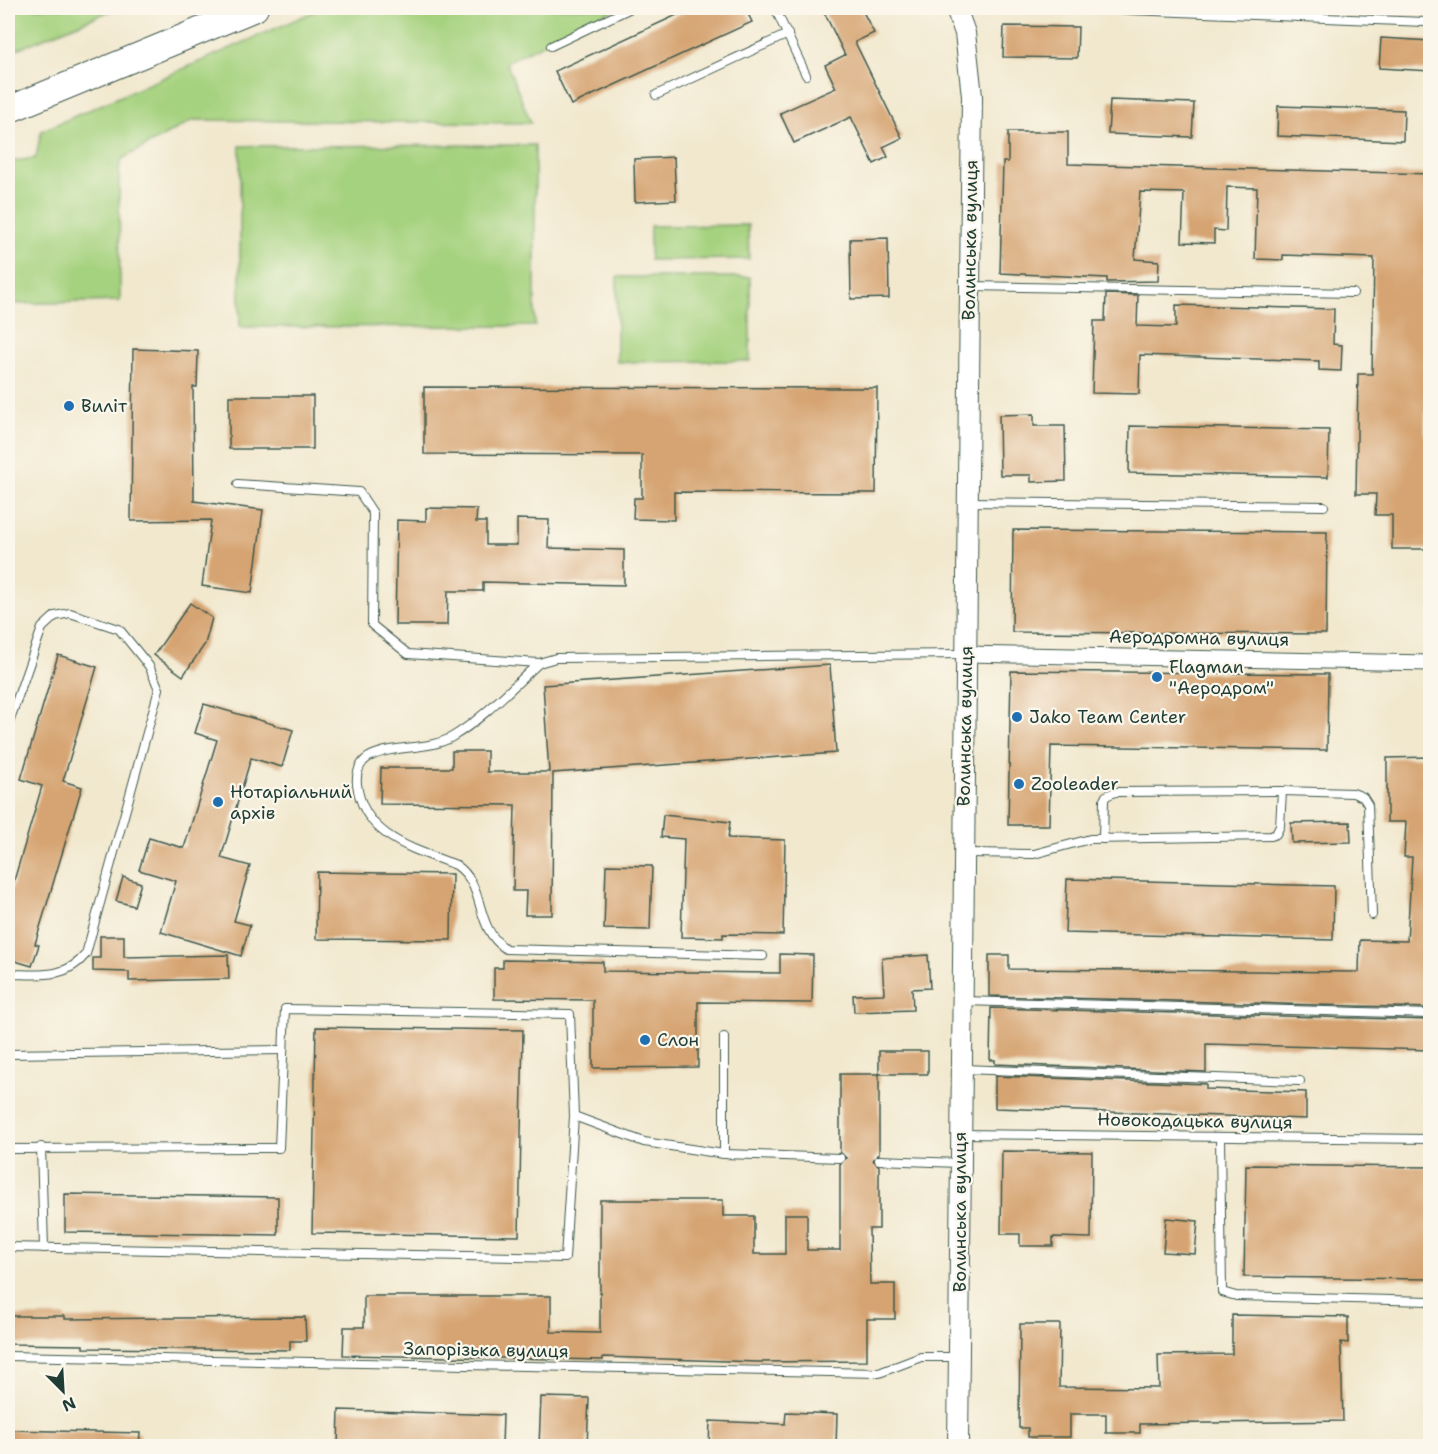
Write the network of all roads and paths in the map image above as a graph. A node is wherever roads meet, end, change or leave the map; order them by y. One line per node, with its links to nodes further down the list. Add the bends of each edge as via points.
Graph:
1 (255, 8): 11 (main road)
2 (631, 8): 8 (lane)
3 (775, 8): 7 (lane)
4 (956, 8): 12 (street, Волинська вулиця, via 965,33 972,96)
5 (1078, 8): 6 (lane)
6 (1425, 22)
7 (788, 34): 9 (lane); 10 (lane)
8 (551, 46)
9 (806, 75)
10 (656, 95)
11 (8, 111)
12 (970, 286): 13 (lane); 15 (street, Волинська вулиця)
13 (1353, 293)
14 (238, 484): 18 (lane, via 359,492 373,513 372,625 408,654)
15 (968, 502): 16 (lane); 17 (street, Волинська вулиця)
16 (1324, 506)
17 (966, 654): 18 (lane, via 556,658); 19 (street, Аеродромна вулиця); 23 (street, Волинська вулиця)
18 (539, 663): 25 (lane, via 452,737 365,759 358,768 357,780 368,817 387,836 466,872 486,929 506,950)
19 (1431, 663)
20 (8, 725): 26 (lane, via 42,628 55,616 70,613 119,629 149,666 159,689 86,954 76,967 56,974)
21 (1282, 791): 22 (lane, via 1280,826 1271,836); 22 (lane, via 1109,794 1104,800); 24 (lane, via 1340,791 1363,797 1368,805)
22 (1103, 839): 23 (lane, via 1034,854)
23 (963, 853): 27 (street, Волинська вулиця)
24 (1372, 915)
25 (763, 956)
26 (8, 974)
27 (961, 1001): 28 (lane); 32 (street, Волинська вулиця)
28 (1431, 1014)
29 (724, 1037): 40 (lane)
30 (284, 1050): 31 (lane); 34 (lane, via 285,1009 570,1014); 38 (lane, via 279,1148)
31 (8, 1054)
32 (961, 1069): 33 (lane); 35 (street, Волинська вулиця)
33 (1300, 1081)
34 (574, 1116): 40 (lane, via 644,1142); 45 (lane, via 565,1258)
35 (960, 1134): 36 (lane, Новокодацька вулиця); 43 (street, Волинська вулиця)
36 (1220, 1137): 37 (lane, Новокодацька вулиця); 46 (lane, via 1222,1292 1236,1296)
37 (1431, 1139)
38 (41, 1147): 39 (lane); 45 (lane)
39 (8, 1149)
40 (724, 1154): 41 (lane)
41 (840, 1158)
42 (879, 1160): 43 (lane)
43 (959, 1163): 48 (street, Волинська вулиця)
44 (8, 1247): 45 (lane)
45 (44, 1248)
46 (1431, 1301)
47 (8, 1356): 48 (lane, Запорізька вулиця, via 879,1373 921,1357)
48 (960, 1357): 49 (street, Волинська вулиця)
49 (958, 1446)

